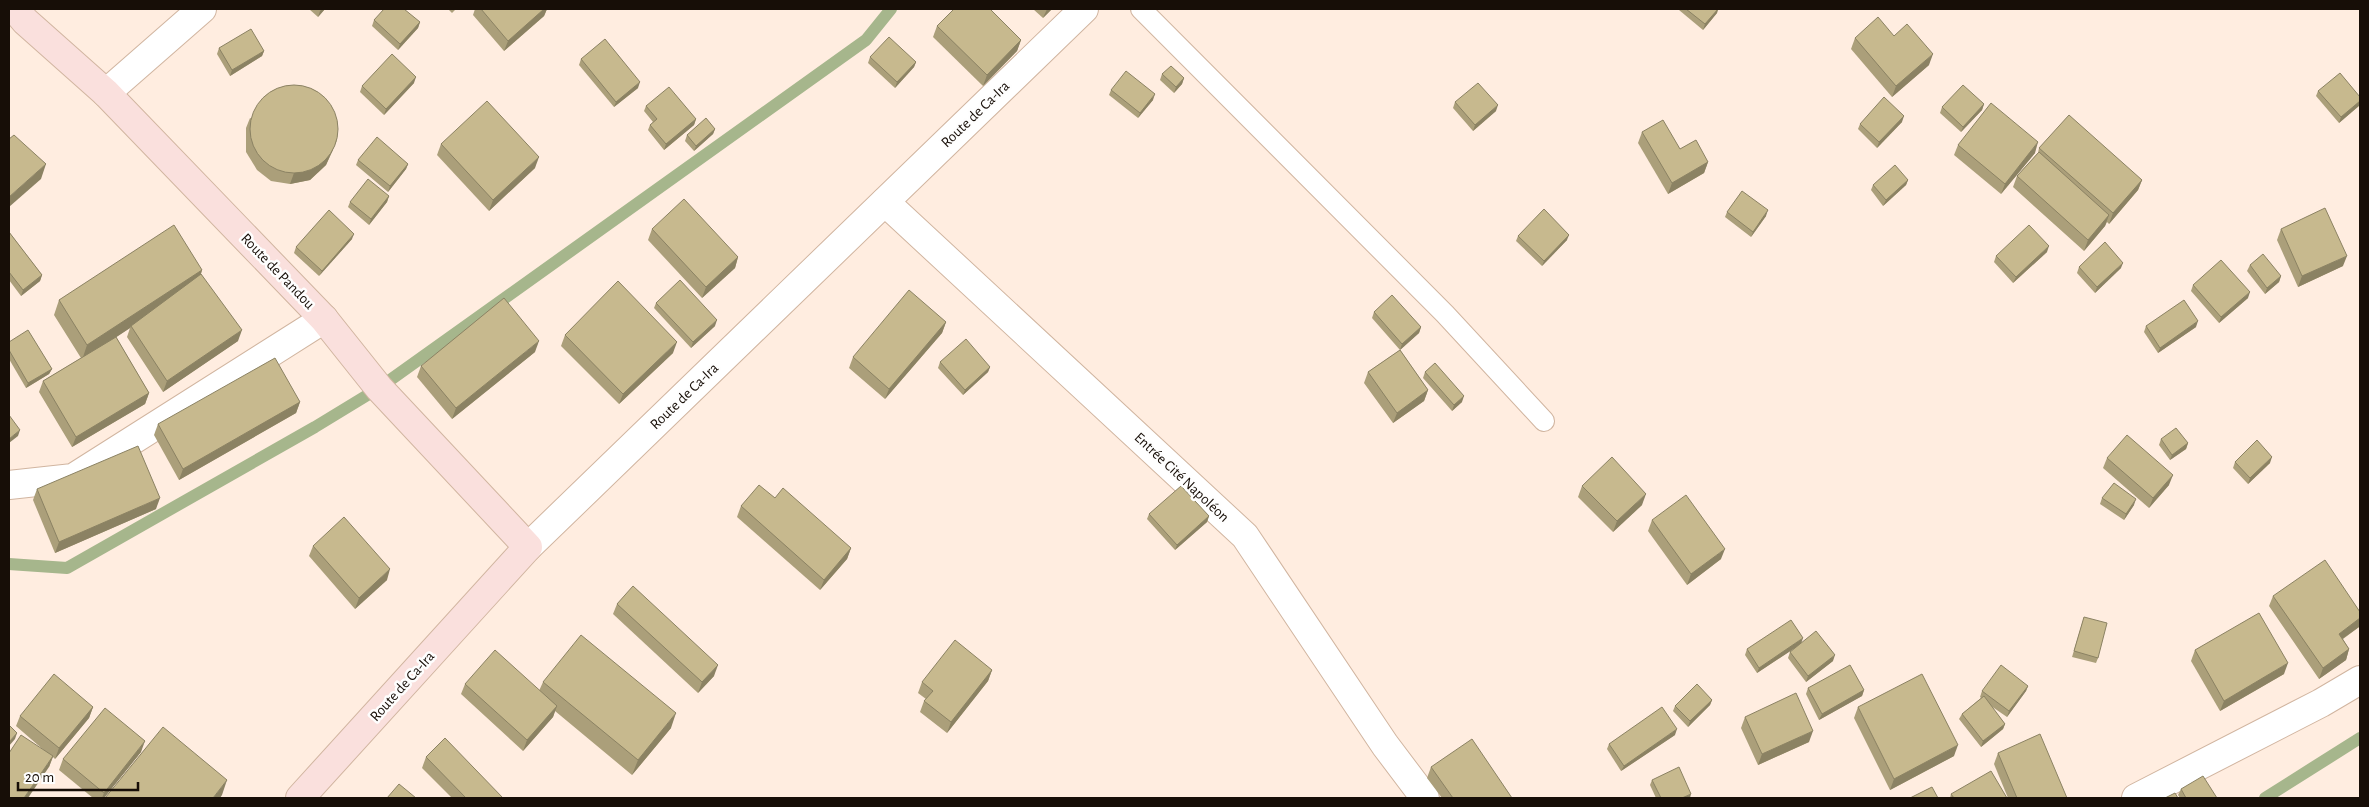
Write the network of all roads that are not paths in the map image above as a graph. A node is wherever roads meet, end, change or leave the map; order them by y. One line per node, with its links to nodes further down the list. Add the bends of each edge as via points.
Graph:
1 (202, 9): 5 (street)
2 (1084, 9): 6 (street, Route de Ca-Ira)
3 (1141, 9): 8 (lane, via 1445,314)
4 (16, 20): 5 (street, Route de Pandou)
5 (106, 93): 7 (street, Route de Pandou)
6 (885, 202): 10 (street, Route de Ca-Ira); 13 (street, Entrée Cité Napoléon, via 1246,536 1385,745)
7 (324, 319): 9 (street, via 74,478); 10 (street, Route de Pandou, via 379,388)
8 (1544, 421)
9 (9, 485)
10 (528, 546): 12 (street, Route de Ca-Ira)
11 (2360, 680): 14 (street)
12 (300, 798)
13 (1425, 798)
14 (2136, 798)

